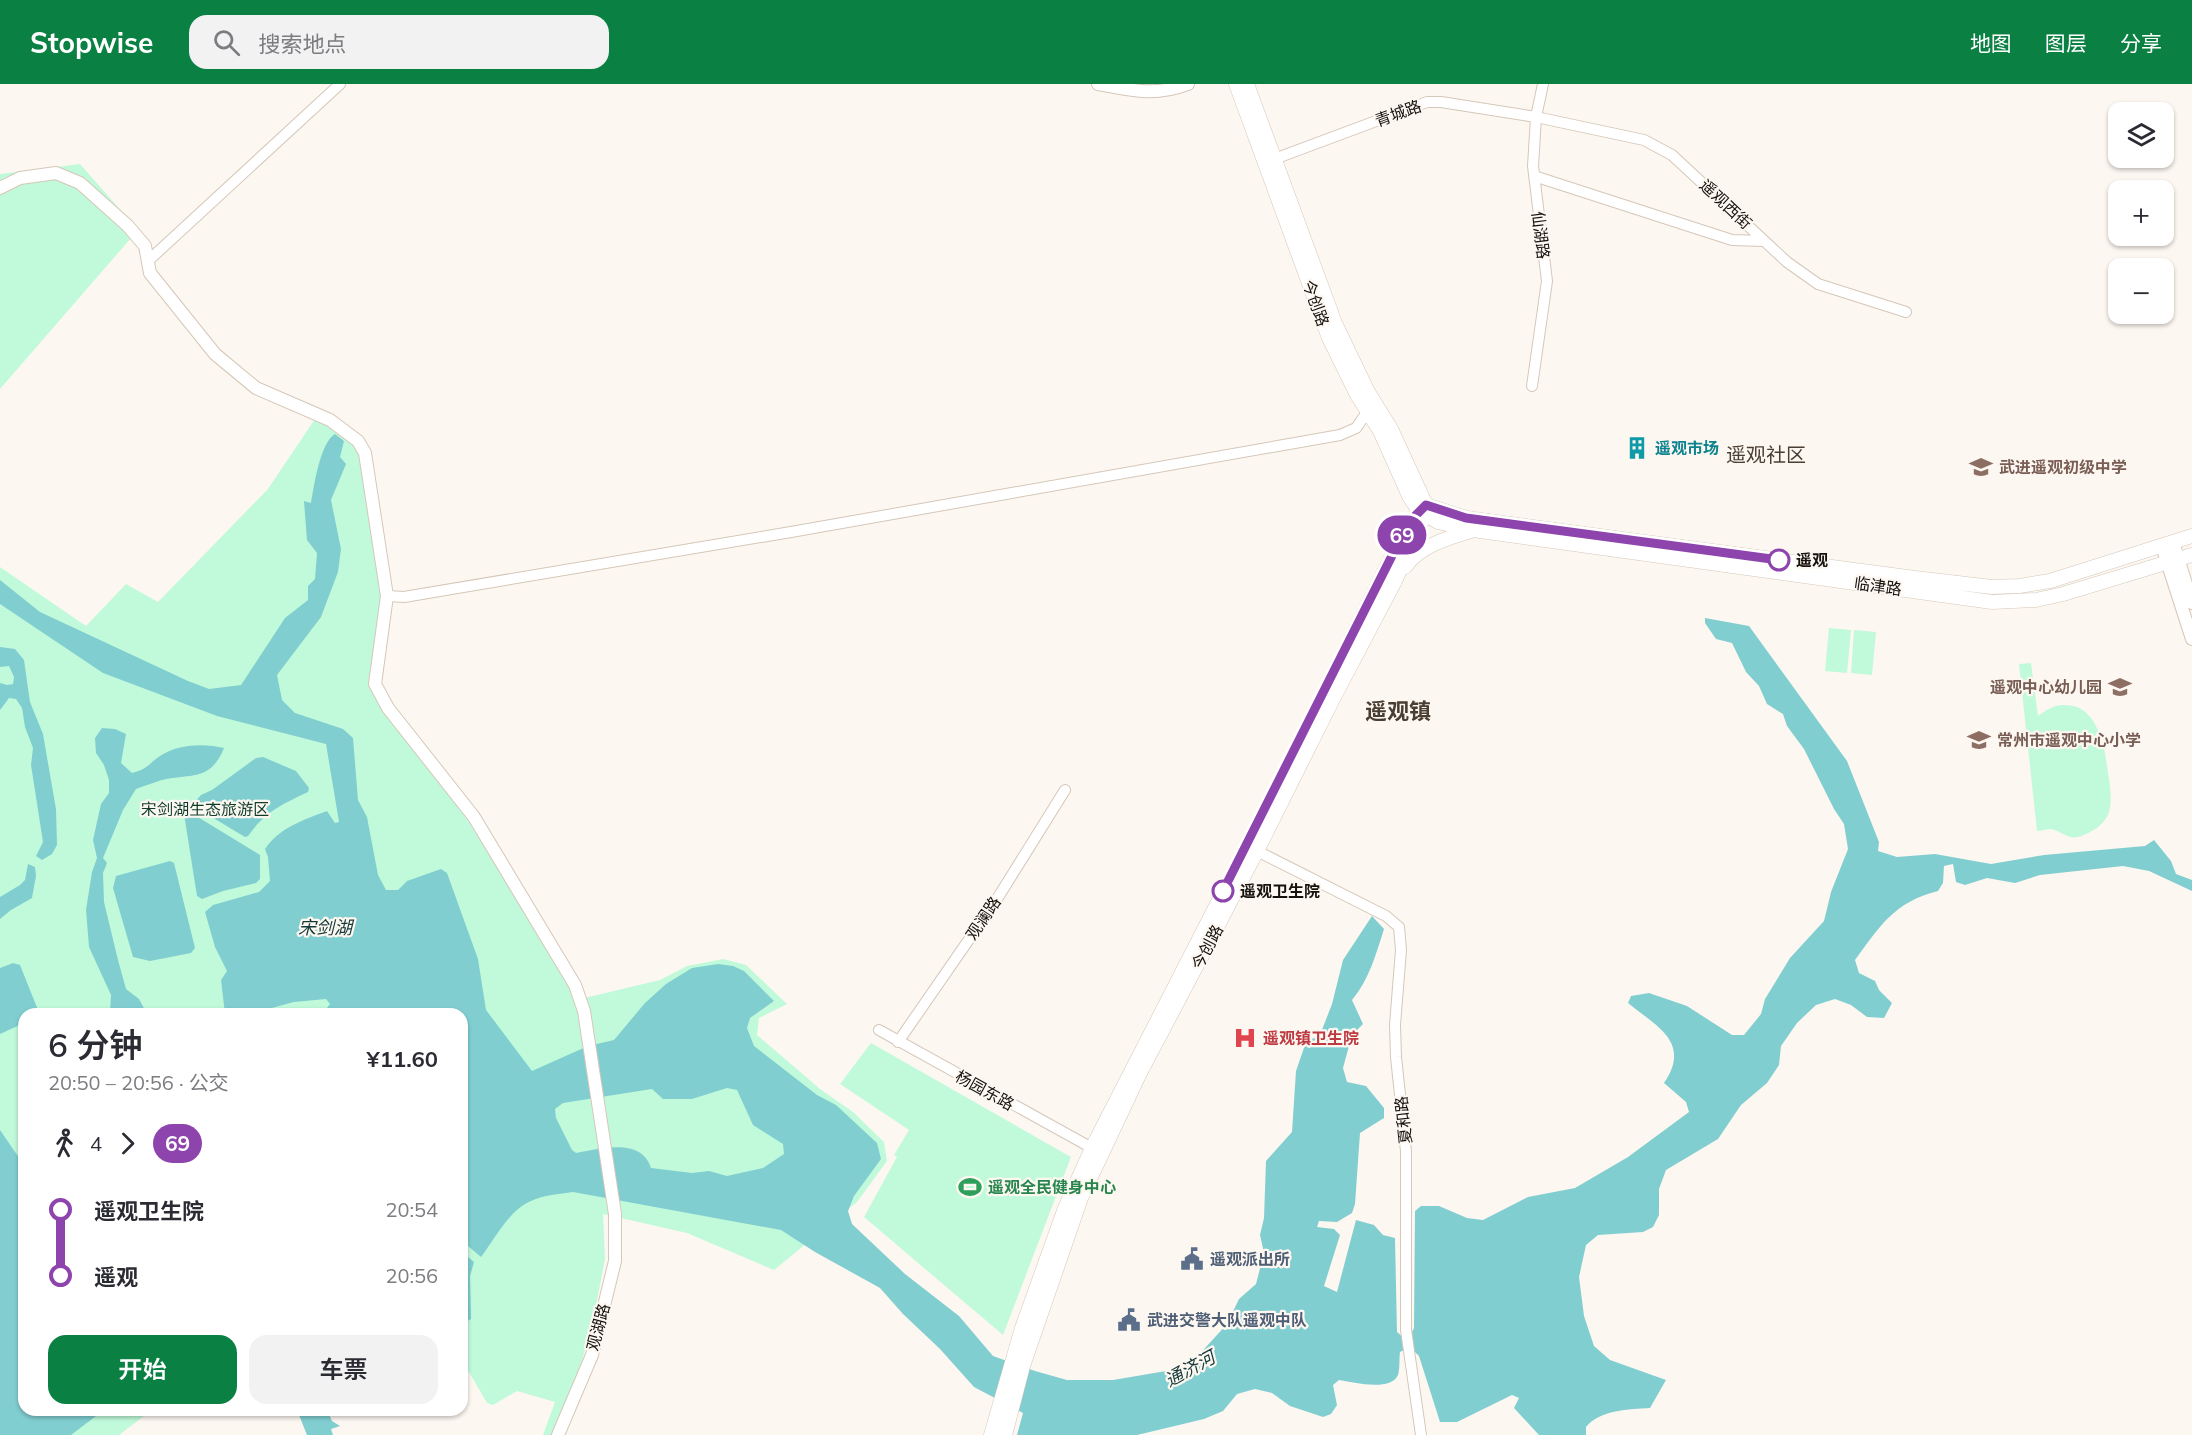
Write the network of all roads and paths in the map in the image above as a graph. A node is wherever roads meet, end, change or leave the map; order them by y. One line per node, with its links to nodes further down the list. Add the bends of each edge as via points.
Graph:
1 (340, 84): 12 (street)
2 (1098, 84): 3 (street, via 1149,93)
3 (1188, 84)
4 (1236, 84): 8 (main road, 今创路)
5 (1248, 84): 8 (main road, 今创路)
6 (1543, 84): 7 (street, 仙湖路)
7 (1536, 117): 8 (street, 青城路, via 1427,102); 9 (street, 仙湖路); 11 (street, 遥观西街, via 1644,140 1672,155)
8 (1270, 160): 15 (main road, 今创路, via 1329,338); 16 (main road, 今创路, via 1335,323 1390,429)
9 (1534, 176): 11 (street, via 1732,240); 14 (street, 仙湖路, via 1547,280)
10 (0, 188): 12 (street, 观湖路, via 20,178 56,173 80,183 128,226 145,246)
11 (1764, 241): 13 (street, 遥观西街, via 1818,284)
12 (148, 261): 23 (street, 观湖路, via 150,273 215,354 256,388 330,420 358,441 369,469)
13 (1906, 312)
14 (1532, 386)
15 (1368, 411): 16 (main road, 今创路, via 1409,496); 23 (street, via 1356,428 1340,435 428,594)
16 (1424, 510): 17 (main road, 临津路, via 1438,522); 19 (main road, 临津路, via 1992,586 2050,581); 22 (main road, 今创路); 30 (main road, 今创路, via 1409,522)
17 (1475, 530): 21 (main road, 临津路, via 1992,602 2063,594); 22 (main road, via 1431,546 1411,559)
18 (2192, 537): 19 (main road, 临津路)
19 (2168, 544): 21 (street)
20 (2192, 555): 21 (main road, 临津路)
21 (2173, 561): 24 (street); 25 (street)
22 (1395, 581): 27 (main road, 今创路)
23 (387, 596): 33 (street, 观湖路, via 375,684 380,696 474,817 575,985 584,1011 615,1214 615,1261 592,1355)
24 (2192, 603)
25 (2192, 639)
26 (1065, 790): 29 (street, 观澜路, via 997,899)
27 (1257, 851): 31 (main road, 今创路, via 1139,1075 1081,1198); 36 (street, 夏和路, via 1386,916 1399,927 1395,1047 1406,1151 1406,1330)
28 (879, 1030): 29 (street, 杨园东路)
29 (897, 1042): 30 (street, 杨园东路)
30 (1092, 1148): 31 (main road, 今创路, via 1065,1208)
31 (1017, 1363): 32 (main road)
32 (1006, 1408): 34 (main road); 35 (main road)
33 (558, 1435)
34 (991, 1435)
35 (1005, 1435)
36 (1421, 1435)

